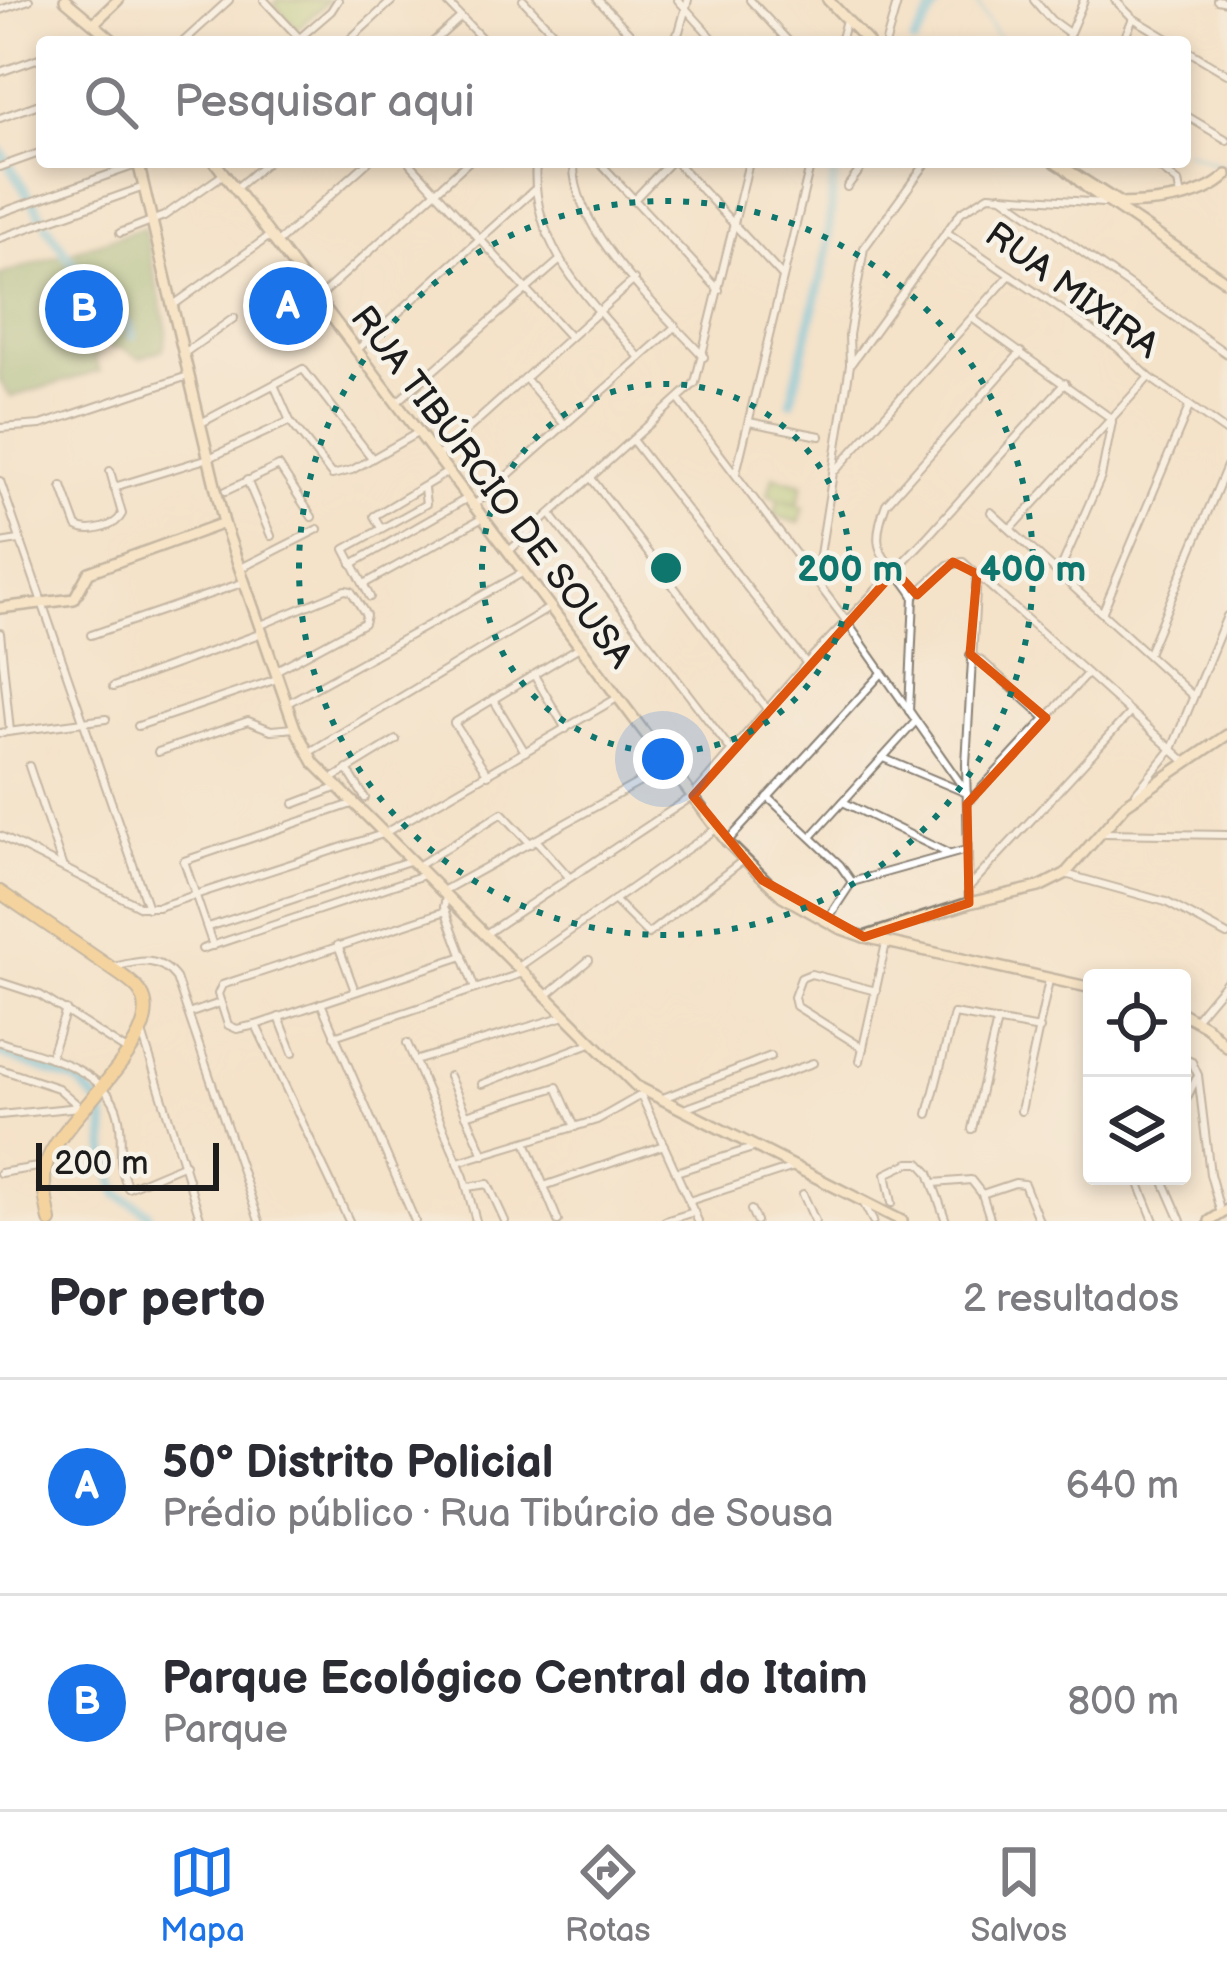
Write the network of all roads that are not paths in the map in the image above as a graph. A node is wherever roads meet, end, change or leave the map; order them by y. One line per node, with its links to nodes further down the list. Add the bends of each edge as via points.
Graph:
1 (29, 0): 21 (street)
2 (65, 0): 26 (street)
3 (118, 0): 26 (street)
4 (230, 0): 28 (street)
5 (264, 0): 29 (street)
6 (393, 0): 31 (street)
7 (446, 0): 23 (street)
8 (523, 0): 34 (street)
9 (598, 0): 35 (street)
10 (678, 0): 22 (street)
11 (688, 0): 22 (street)
12 (750, 0): 38 (street)
13 (828, 0): 25 (street)
14 (898, 0): 41 (street)
15 (1034, 0): 42 (street)
16 (1084, 0): 43 (street)
17 (1115, 0): 24 (street)
18 (1217, 0): 20 (street)
19 (338, 1): 30 (street)
20 (1227, 2)
21 (0, 10)
22 (687, 10): 36 (street); 37 (street)
23 (461, 17): 32 (street); 33 (street)
24 (1133, 18): 44 (street); 45 (street)
25 (846, 20): 39 (street); 40 (street)
26 (94, 23): 27 (street)
27 (108, 36)
28 (190, 36)
29 (295, 36)
30 (304, 36)
31 (354, 36)
32 (440, 36)
33 (479, 36)
34 (556, 36)
35 (632, 36)
36 (673, 36)
37 (711, 36)
38 (783, 36)
39 (842, 36)
40 (862, 36)
41 (888, 36)
42 (1067, 36)
43 (1068, 36)
44 (1126, 36)
45 (1163, 36)
46 (1191, 52): 48 (street)
47 (36, 59): 49 (street)
48 (1225, 70)
49 (0, 72)
50 (36, 105): 51 (street)
51 (0, 118)
52 (1191, 119): 53 (street)
53 (1227, 140)
54 (36, 154): 55 (street)
55 (0, 167)
56 (124, 168): 86 (street)
57 (139, 168): 76 (street)
58 (220, 168): 74 (street, RUA TIBÚRCIO DE SOUSA)
59 (260, 168): 78 (street)
60 (361, 168): 92 (street)
61 (414, 168): 80 (street)
62 (461, 168): 80 (street)
63 (536, 168): 79 (street)
64 (575, 168): 97 (street, via 592,222)
65 (604, 168): 85 (street)
66 (667, 168): 85 (street)
67 (679, 168): 88 (street)
68 (748, 168): 88 (street)
69 (810, 168): 96 (street)
70 (862, 168): 77 (street)
71 (924, 168): 114 (street, via 864,248)
72 (1064, 168): 84 (street)
73 (1160, 168): 82 (street, via 1178,182)
74 (224, 174): 78 (street, RUA TIBÚRCIO DE SOUSA); 87 (street)
75 (1225, 179): 82 (street)
76 (144, 187): 87 (street); 91 (street)
77 (848, 187)
78 (236, 189): 92 (street, RUA TIBÚRCIO DE SOUSA)
79 (534, 190): 93 (street); 94 (street)
80 (435, 192): 93 (street); 101 (street)
81 (1001, 195): 83 (street); 89 (street, via 970,203); 111 (street)
82 (1181, 196): 84 (street)
83 (1071, 198): 84 (street); 84 (street)
84 (1109, 199): 98 (street)
85 (633, 201): 100 (street)
86 (0, 213)
87 (152, 222): 90 (street); 102 (street)
88 (734, 226): 96 (street); 100 (street)
89 (946, 232): 95 (street, RUA MIXIRA); 114 (street)
90 (120, 233)
91 (0, 238)
92 (274, 239): 101 (street, RUA TIBÚRCIO DE SOUSA); 102 (street)
93 (479, 241): 99 (street); 108 (street)
94 (558, 262): 99 (street); 103 (street)
95 (1010, 275): 105 (street); 116 (street, RUA MIXIRA)
96 (783, 277): 125 (street)
97 (634, 280): 103 (street); 106 (street)
98 (1227, 282)
99 (525, 289): 107 (street); 121 (street)
100 (719, 290): 112 (street)
101 (318, 298): 108 (street, RUA TIBÚRCIO DE SOUSA)
102 (172, 305): 110 (street)
103 (599, 311): 107 (street); 113 (street)
104 (234, 318): 110 (street)
105 (972, 318): 109 (street); 139 (street)
106 (676, 326): 112 (street); 113 (street)
107 (570, 337): 117 (street)
108 (358, 349): 121 (street, RUA TIBÚRCIO DE SOUSA)
109 (1021, 352): 118 (street); 163 (street, via 886,504 878,550)
110 (183, 354): 115 (street)
111 (1227, 354)
112 (704, 357): 120 (street)
113 (640, 358): 127 (street)
114 (850, 364): 139 (street)
115 (188, 376): 126 (street); 128 (street, via 41,425)
116 (1149, 376): 122 (street, RUA MIXIRA); 123 (street)
117 (525, 378): 127 (street); 133 (street)
118 (1065, 383): 123 (street); 163 (street)
119 (274, 387): 124 (street); 126 (street); 135 (street, via 298,370 309,372)
120 (679, 400): 132 (street); 140 (street)
121 (396, 403): 129 (street, RUA TIBÚRCIO DE SOUSA)
122 (1189, 407): 130 (street, RUA MIXIRA); 175 (street)
123 (1112, 419): 155 (street); 165 (street, via 1101,477)
124 (290, 421): 134 (street); 135 (street, via 332,475)
125 (749, 422): 131 (street); 140 (street)
126 (201, 423): 134 (street)
127 (565, 424): 148 (street)
128 (0, 428)
129 (419, 432): 133 (street, RUA TIBÚRCIO DE SOUSA); 135 (street)
130 (1227, 432)
131 (820, 436)
132 (633, 441): 141 (street); 184 (street)
133 (437, 457): 138 (street, RUA TIBÚRCIO DE SOUSA)
134 (209, 458): 145 (street); 147 (street)
135 (372, 458)
136 (1227, 466): 182 (street)
137 (110, 471): 145 (street)
138 (448, 472): 146 (street); 148 (street, RUA TIBÚRCIO DE SOUSA)
139 (834, 472): 167 (street)
140 (736, 475): 167 (street)
141 (592, 478): 150 (street); 194 (street)
142 (247, 480): 147 (street); 151 (street, via 282,467); 157 (street)
143 (1, 485): 158 (street)
144 (62, 487): 145 (street, via 74,521 87,531 121,518)
145 (114, 487)
146 (424, 489): 154 (street, via 426,503); 154 (street, via 374,516)
147 (222, 492): 153 (street)
148 (470, 503): 152 (street, RUA TIBÚRCIO DE SOUSA); 161 (street)
149 (991, 512): 155 (street)
150 (551, 515): 160 (street); 209 (street)
151 (312, 517)
152 (481, 519): 160 (street, RUA TIBÚRCIO DE SOUSA); 169 (street)
153 (224, 524): 162 (street); 172 (street, via 89,572 74,599)
154 (381, 528): 161 (street, via 346,547)
155 (1011, 529): 165 (street)
156 (319, 530): 162 (street)
157 (271, 536)
158 (19, 540): 159 (street); 172 (street)
159 (0, 543)
160 (509, 551): 164 (street, RUA TIBÚRCIO DE SOUSA)
161 (352, 564): 169 (street)
162 (241, 568): 168 (street)
163 (895, 571): 170 (street); 177 (street)
164 (524, 572): 173 (street, RUA TIBÚRCIO DE SOUSA); 193 (street)
165 (1059, 572): 175 (street)
166 (976, 574): 170 (street, via 956,561); 183 (street); 188 (street)
167 (815, 580): 177 (street)
168 (245, 582): 178 (street); 180 (street)
169 (363, 585): 171 (street)
170 (914, 596): 195 (street)
171 (370, 597)
172 (40, 603): 174 (street); 200 (street)
173 (551, 607): 181 (street, RUA TIBÚRCIO DE SOUSA); 212 (street)
174 (0, 608)
175 (1103, 611): 182 (street)
176 (1227, 616): 190 (street)
177 (846, 621): 184 (street); 185 (street)
178 (261, 629): 187 (street); 187 (street, via 345,590 366,615); 189 (street)
179 (0, 633): 204 (street)
180 (91, 635)
181 (581, 646): 186 (street); 191 (street, RUA TIBÚRCIO DE SOUSA)
182 (1149, 652): 190 (street)
183 (970, 656): 197 (street); 215 (street)
184 (807, 664): 194 (street)
185 (882, 673): 195 (street); 225 (street)
186 (533, 674): 192 (street); 203 (street)
187 (277, 675): 193 (street); 201 (street)
188 (1086, 675): 196 (street); 197 (street)
189 (113, 687)
190 (1193, 696): 208 (street)
191 (619, 697): 203 (street); 216 (street, RUA TIBÚRCIO DE SOUSA)
192 (493, 699): 211 (street); 220 (street, via 454,724)
193 (286, 704): 202 (street)
194 (767, 709): 209 (street)
195 (909, 711): 199 (street)
196 (1130, 713): 208 (street); 248 (street)
197 (1046, 718): 230 (street)
198 (106, 719): 200 (street)
199 (916, 721): 213 (street); 219 (street)
200 (82, 722): 204 (street); 254 (street)
201 (138, 726)
202 (295, 728): 210 (street, via 248,721); 212 (street)
203 (566, 728): 211 (street)
204 (10, 732): 205 (street)
205 (0, 733)
206 (1227, 735): 214 (street)
207 (396, 740): 218 (street)
208 (1172, 749): 214 (street); 231 (street)
209 (731, 750): 224 (street)
210 (158, 752)
211 (526, 752): 220 (street)
212 (307, 754): 222 (street)
213 (883, 758): 221 (street); 227 (street)
214 (1187, 763): 231 (street)
215 (966, 764): 219 (street); 223 (street)
216 (670, 765): 224 (street, RUA TIBÚRCIO DE SOUSA); 239 (street)
217 (29, 766): 244 (street)
218 (347, 769): 222 (street); 226 (street)
219 (951, 770): 221 (street); 223 (street)
220 (488, 775): 234 (street)
221 (938, 782): 223 (street)
222 (333, 784): 228 (street); 229 (street)
223 (967, 793): 230 (street)
224 (693, 796): 232 (street, RUA TIBÚRCIO DE SOUSA); 246 (street)
225 (768, 797): 237 (street); 238 (street)
226 (365, 798)
227 (843, 802): 237 (street); 241 (street)
228 (294, 804)
229 (352, 804): 234 (street); 251 (street, via 184,861)
230 (967, 804): 240 (street)
231 (1126, 804): 233 (street)
232 (716, 828): 238 (street, RUA TIBÚRCIO DE SOUSA); 252 (street)
233 (1102, 832): 235 (street); 245 (street)
234 (383, 834): 243 (street); 251 (street)
235 (1227, 835)
236 (0, 836): 244 (street)
237 (811, 837): 247 (street)
238 (727, 842): 242 (street, RUA TIBÚRCIO DE SOUSA)
239 (534, 843): 243 (street, via 502,813); 246 (street); 249 (street)
240 (966, 850): 241 (street); 248 (street)
241 (949, 854): 247 (street)
242 (742, 861): 252 (street, via 648,934); 256 (street, RUA TIBÚRCIO DE SOUSA)
243 (417, 867): 249 (street); 257 (street); 262 (street)
244 (63, 869): 254 (street)
245 (1065, 874): 253 (street); 259 (street, via 1166,902)
246 (569, 877): 258 (street)
247 (852, 882): 256 (street)
248 (968, 888): 253 (street)
249 (443, 894): 255 (street); 258 (street)
250 (1, 896): 267 (main road)
251 (195, 896): 254 (street); 257 (street)
252 (614, 900): 268 (street)
253 (969, 902): 260 (street)
254 (148, 908)
255 (446, 911): 263 (street); 265 (street)
256 (826, 922): 260 (street, RUA TIBÚRCIO DE SOUSA)
257 (208, 927): 262 (street)
258 (484, 934): 268 (street)
259 (1227, 935)
260 (864, 938): 261 (street, RUA TIBÚRCIO DE SOUSA)
261 (886, 943): 269 (street, RUA TIBÚRCIO DE SOUSA); 274 (street)
262 (213, 946): 264 (street)
263 (338, 946): 275 (street); 278 (street, via 222,985)
264 (202, 950)
265 (463, 956): 273 (street); 275 (street)
266 (590, 960): 277 (street)
267 (110, 968): 281 (street, via 164,965); 289 (main road, via 142,994)
268 (520, 970): 273 (street); 277 (street)
269 (1049, 978): 272 (street, RUA TIBÚRCIO DE SOUSA); 288 (street)
270 (1227, 981): 276 (street)
271 (0, 982): 280 (street)
272 (1083, 986)
273 (475, 988): 290 (street)
274 (876, 991): 295 (street); 295 (street, via 811,974 794,997 796,1006)
275 (355, 992): 279 (street)
276 (1223, 993): 285 (street)
277 (546, 996): 282 (street)
278 (220, 1003): 281 (street); 287 (street, via 233,1029)
279 (321, 1003): 283 (street); 290 (street)
280 (66, 1010): 296 (street); 299 (street)
281 (190, 1013): 345 (street)
282 (566, 1016): 293 (street); 300 (street)
283 (279, 1017): 287 (street); 297 (street)
284 (1191, 1017): 285 (street)
285 (1195, 1019): 294 (street)
286 (998, 1021): 288 (street); 316 (street, via 953,1014); 319 (street)
287 (256, 1025): 346 (street)
288 (1040, 1029): 314 (street)
289 (142, 1032): 296 (main road); 325 (street)
290 (334, 1036): 347 (street)
291 (0, 1042): 299 (street)
292 (407, 1042): 300 (street)
293 (593, 1042): 307 (street); 310 (street)
294 (1227, 1047)
295 (863, 1048): 301 (street)
296 (130, 1053): 308 (main road)
297 (292, 1053)
298 (771, 1056): 311 (street)
299 (50, 1058): 308 (street)
300 (415, 1061): 324 (street)
301 (860, 1061)
302 (1191, 1062): 305 (street)
303 (812, 1063): 313 (street)
304 (0, 1069): 312 (street, via 58,1088)
305 (1198, 1075): 309 (street); 342 (street, via 1210,1174)
306 (449, 1076): 315 (street)
307 (482, 1084)
308 (99, 1087): 312 (main road); 325 (street, via 119,1117 128,1188)
309 (1191, 1089)
310 (639, 1091): 311 (street); 318 (street, via 611,1114); 321 (street)
311 (663, 1099): 313 (street)
312 (83, 1106): 317 (street); 326 (main road)
313 (684, 1109): 322 (street)
314 (1021, 1111)
315 (466, 1114): 318 (street, via 557,1087); 323 (street)
316 (928, 1114)
317 (0, 1115)
318 (576, 1127): 320 (street)
319 (973, 1129)
320 (526, 1142): 323 (street); 333 (street)
321 (664, 1145): 328 (street); 333 (street)
322 (757, 1147): 327 (street); 328 (street)
323 (484, 1155): 324 (street)
324 (458, 1162): 334 (street)
325 (185, 1164): 344 (street)
326 (46, 1166): 329 (street); 343 (main road)
327 (795, 1166): 337 (street); 339 (street)
328 (676, 1172): 337 (street)
329 (0, 1173)
330 (934, 1184): 336 (street, via 966,1178); 338 (street, via 920,1163 893,1168 884,1180); 357 (street)
331 (1140, 1185): 360 (street)
332 (1165, 1185): 361 (street)
333 (544, 1186): 350 (street)
334 (466, 1188): 348 (street); 349 (street, via 488,1184)
335 (803, 1194): 354 (street)
336 (982, 1194): 358 (street); 359 (street, via 1024,1184)
337 (688, 1201): 341 (street)
338 (892, 1203)
339 (864, 1204): 355 (street); 356 (street)
340 (751, 1210): 353 (street)
341 (694, 1212): 351 (street); 352 (street)
342 (1224, 1212): 362 (street)
343 (50, 1221)
344 (201, 1221)
345 (259, 1221)
346 (349, 1221)
347 (415, 1221)
348 (476, 1221)
349 (505, 1221)
350 (558, 1221)
351 (665, 1221)
352 (698, 1221)
353 (756, 1221)
354 (815, 1221)
355 (872, 1221)
356 (902, 1221)
357 (946, 1221)
358 (991, 1221)
359 (1039, 1221)
360 (1154, 1221)
361 (1180, 1221)
362 (1210, 1221)

